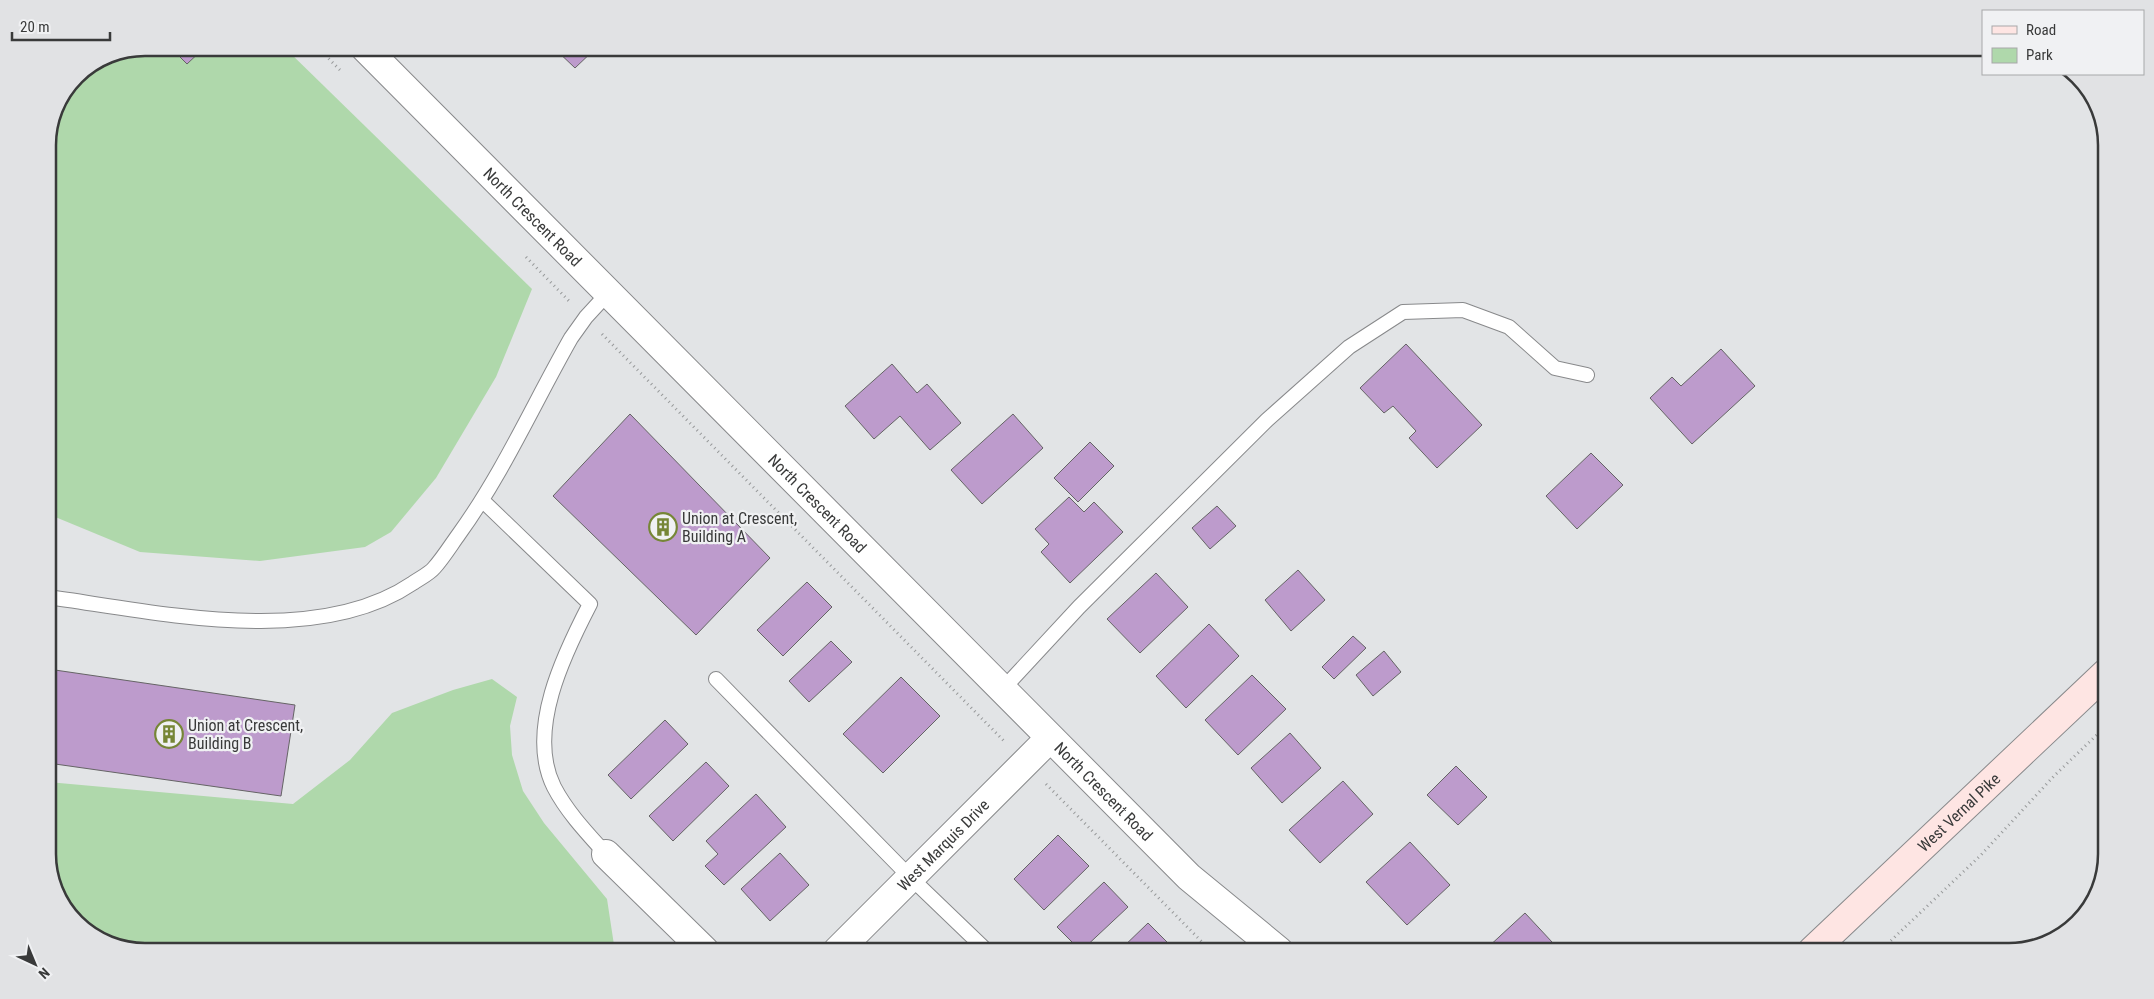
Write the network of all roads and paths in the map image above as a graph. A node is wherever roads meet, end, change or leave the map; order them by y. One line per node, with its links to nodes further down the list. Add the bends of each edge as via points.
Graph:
1 (326, 56): 3 (path)
2 (373, 56): 5 (street, North Crescent Road)
3 (345, 75)
4 (523, 254): 6 (path)
5 (609, 292): 6 (lane); 12 (street, North Crescent Road)
6 (586, 317): 8 (lane, via 559,359); 15 (path)
7 (1587, 375): 12 (lane, via 1555,368 1509,327 1463,310 1403,312 1349,347 1267,420 1079,607)
8 (483, 501): 9 (lane, via 434,569 396,594 356,610 314,618 270,621 192,616); 17 (lane, via 590,604 574,635 551,697 545,728 545,755 554,786 578,822)
9 (56, 598)
10 (716, 679): 18 (lane)
11 (2098, 681): 24 (main road, West Vernal Pike)
12 (1002, 690): 14 (street, North Crescent Road)
13 (2098, 734): 25 (path, via 1962,874)
14 (1050, 738): 18 (street, West Marquis Drive); 23 (street, North Crescent Road, via 1189,877)
15 (1003, 740)
16 (1040, 778): 22 (path)
17 (606, 854): 19 (street)
18 (911, 878): 20 (street, West Marquis Drive); 21 (lane)
19 (696, 943)
20 (846, 943)
21 (978, 943)
22 (1202, 943)
23 (1268, 943)
24 (1821, 943)
25 (1889, 943)

